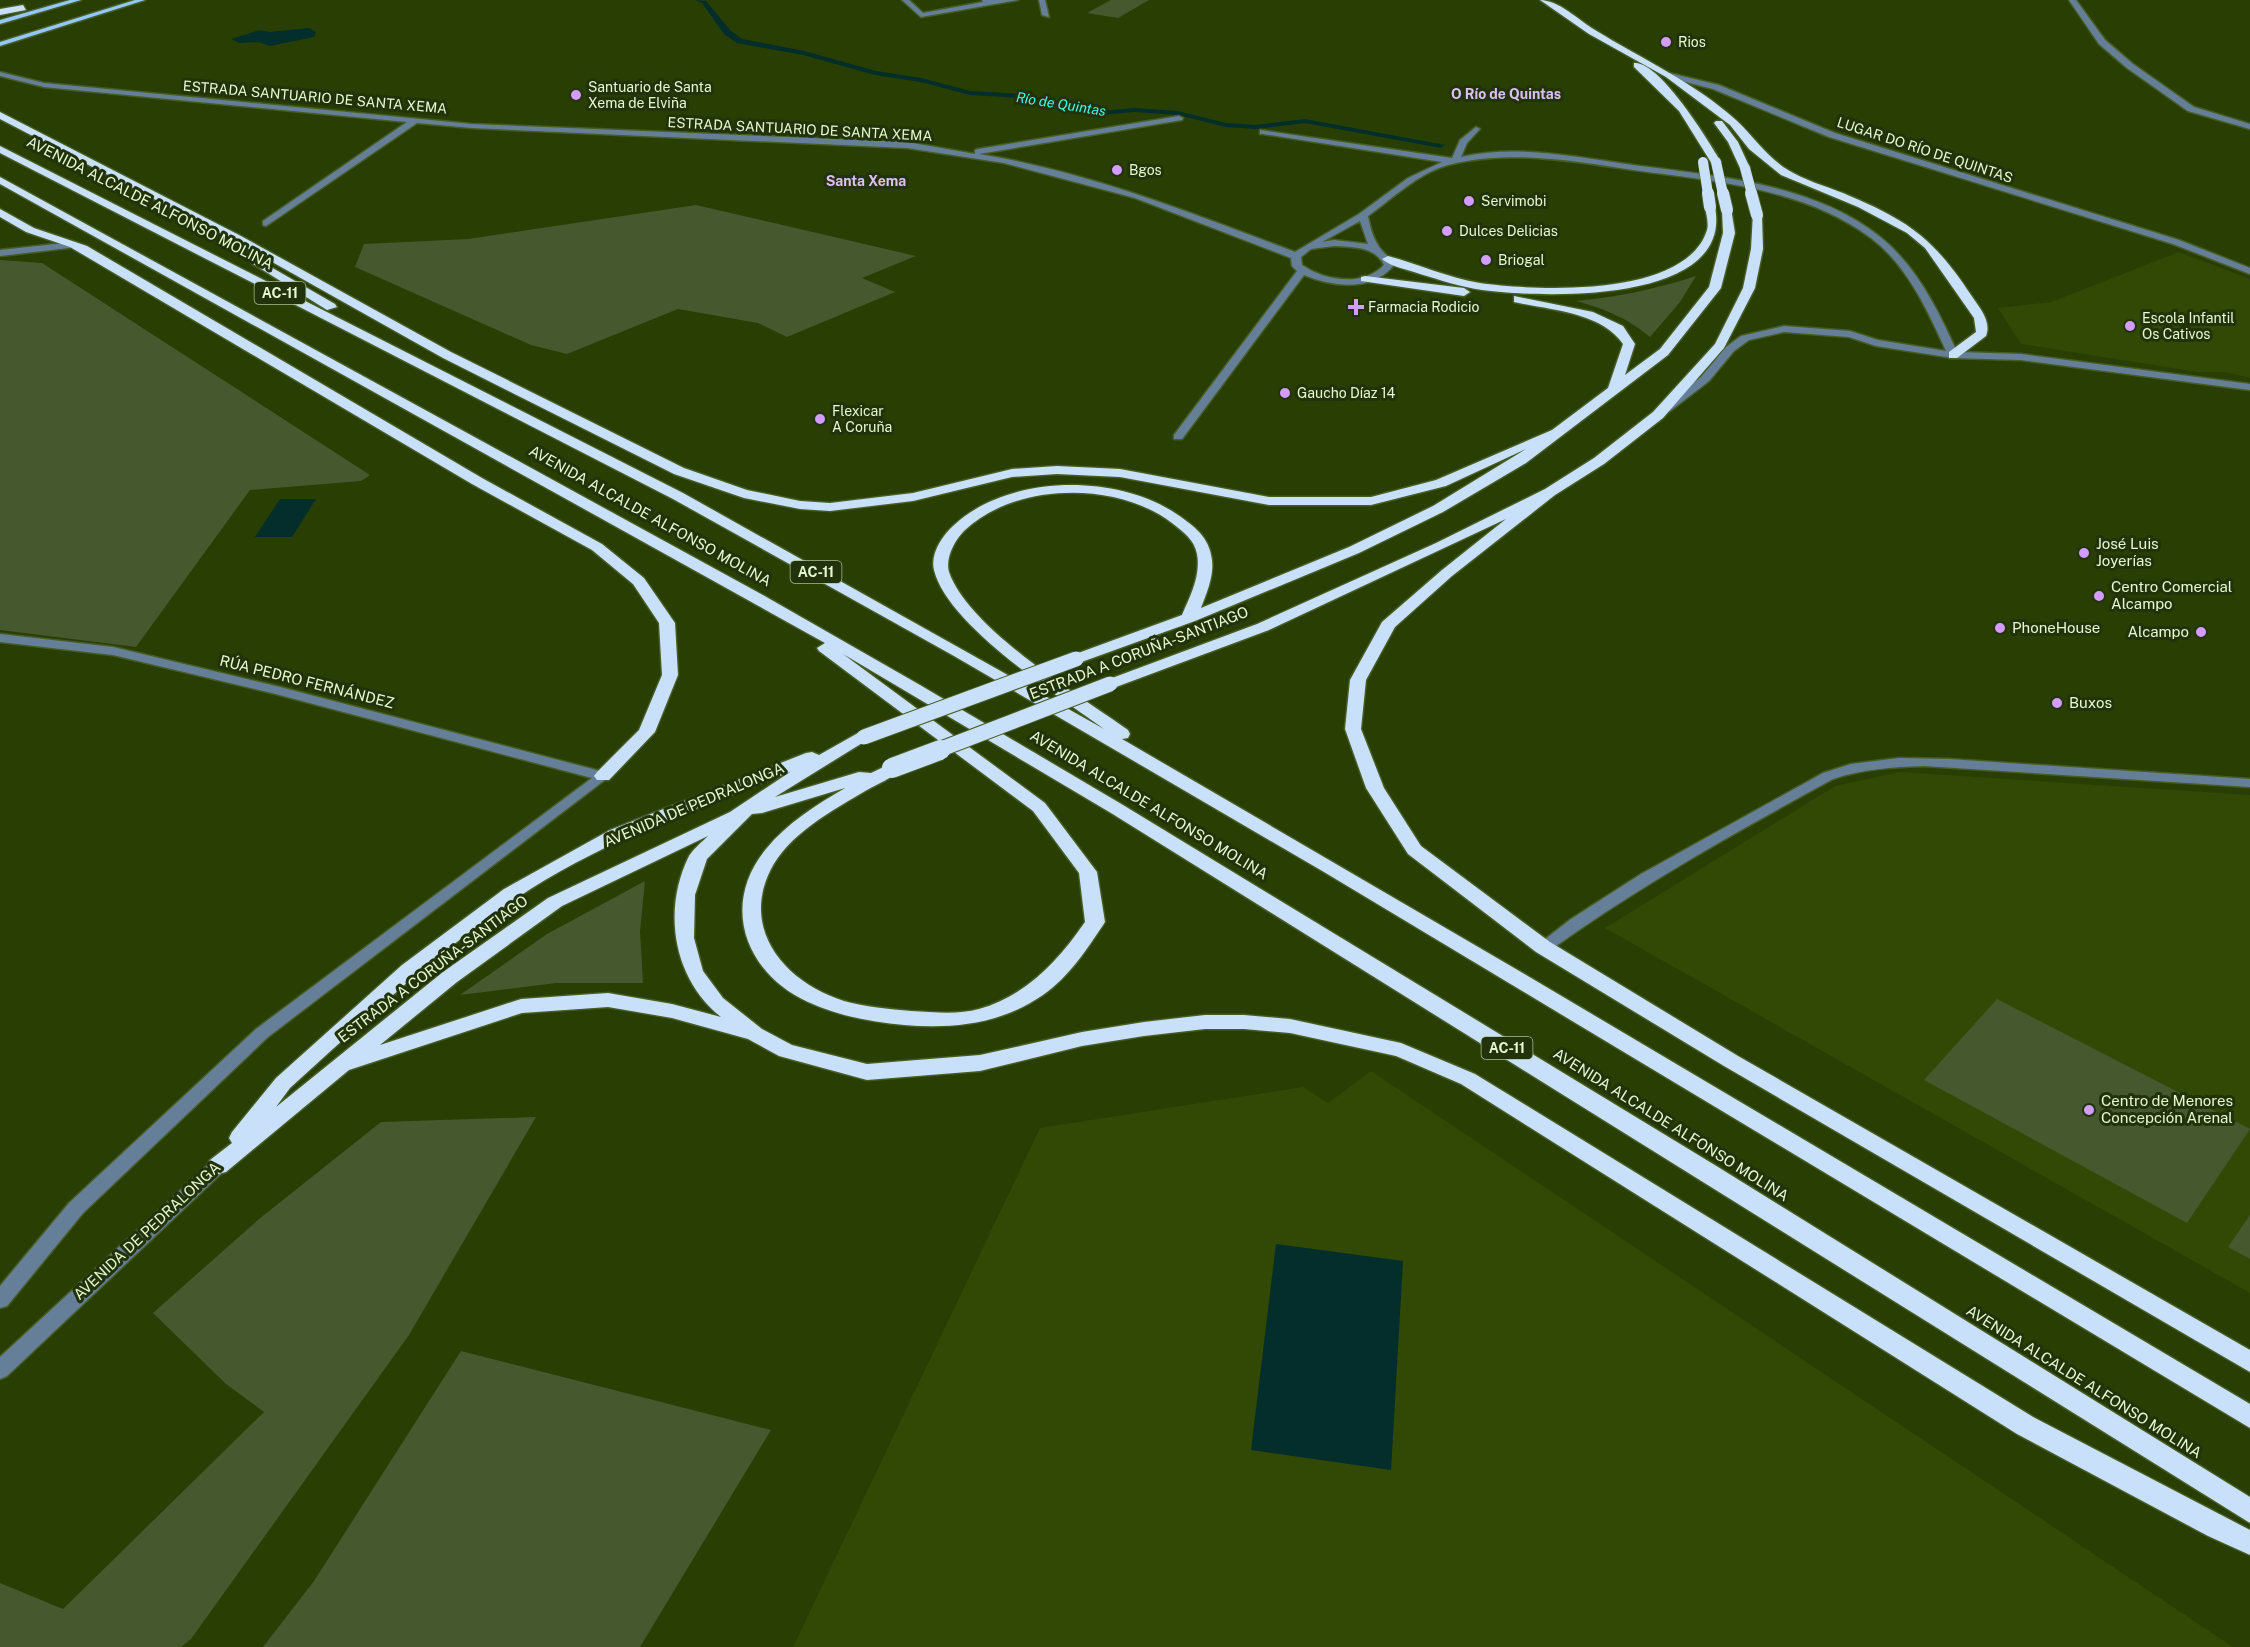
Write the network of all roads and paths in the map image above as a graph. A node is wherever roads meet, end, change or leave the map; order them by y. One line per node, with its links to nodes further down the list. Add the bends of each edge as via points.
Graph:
1 (50, 0): 12 (main road)
2 (78, 0): 15 (main road)
3 (121, 0): 16 (main road)
4 (142, 0): 17 (main road)
5 (905, 0): 11 (street, via 921,15)
6 (982, 0): 11 (street)
7 (1015, 0): 11 (street)
8 (1042, 0): 14 (street)
9 (1544, 0): 18 (highway, ESTRADA A CORUÑA-SANTIAGO)
10 (2072, 0): 27 (street, via 2102,42 2130,66 2191,109)
11 (992, 3)
12 (23, 8): 13 (highway)
13 (0, 12)
14 (1046, 15)
15 (0, 22)
16 (30, 25)
17 (58, 26): 19 (main road); 20 (main road)
18 (1592, 32): 22 (highway, ESTRADA A CORUÑA-SANTIAGO); 26 (highway, ESTRADA A CORUÑA-SANTIAGO, via 1642,69)
19 (0, 44)
20 (0, 51)
21 (2, 74): 25 (street, ESTRADA SANTUARIO DE SANTA XEMA, via 44,86)
22 (1670, 75): 45 (street, LUGAR DO RÍO DE QUINTAS, via 1716,87 1832,135 2176,242); 49 (highway, via 1733,123 1753,147 1785,172 1887,217 1929,246 1980,318 1982,333); 54 (highway, ESTRADA A CORUÑA-SANTIAGO, bridge, via 1713,116 1733,142 1745,168 1757,215 1757,249 1749,288 1720,345)
23 (0, 115): 33 (highway)
24 (1179, 118): 31 (street)
25 (416, 120): 31 (street, ESTRADA SANTUARIO DE SANTA XEMA, via 471,126 907,146); 37 (street)
26 (1696, 123): 43 (highway, bridge, via 1712,230 1702,251 1684,267 1623,286 1531,290 1480,286); 52 (highway, ESTRADA A CORUÑA-SANTIAGO, bridge, via 1716,162 1729,233 1715,288 1664,352)
27 (2250, 128)
28 (1476, 129): 32 (street, via 1463,142)
29 (1263, 132): 32 (street)
30 (0, 149): 50 (highway, AVENIDA ALCALDE ALFONSO MOLINA / AC-11, via 116,212)
31 (968, 154): 42 (street, ESTRADA SANTUARIO DE SANTA XEMA, via 1138,196)
32 (1455, 161): 36 (street, via 1414,177); 49 (street, via 1508,155 1587,160 1752,187 1819,207 1873,235 1890,249 1928,303)
33 (106, 170): 50 (highway); 55 (highway, via 447,355 616,441 711,484 800,505 831,507 891,500 1012,473 1048,470 1120,473 1269,501 1371,501 1441,483)
34 (0, 180): 46 (highway, AVENIDA ALCALDE ALFONSO MOLINA / AC-11)
35 (0, 212): 38 (highway, via 30,230)
36 (1363, 214): 39 (street); 40 (street)
37 (266, 223)
38 (74, 244): 41 (street); 46 (highway); 53 (highway)
39 (1308, 247): 40 (street, via 1334,243); 42 (street)
40 (1375, 250): 43 (street)
41 (0, 253)
42 (1296, 256): 44 (street, via 1294,261)
43 (1388, 259): 47 (street, via 1386,271)
44 (1302, 271): 47 (street, via 1323,279); 56 (street)
45 (2250, 271)
46 (173, 278): 48 (highway, AVENIDA ALCALDE ALFONSO MOLINA / AC-11)
47 (1365, 279): 52 (highway, via 1532,301 1589,315 1619,329 1629,344)
48 (220, 303): 53 (highway, via 275,352); 58 (highway, AVENIDA ALCALDE ALFONSO MOLINA / AC-11)
49 (1953, 355): 51 (street, via 2020,357); 54 (street, via 1824,331 1784,329 1762,333 1730,349 1705,379)
50 (443, 375): 64 (highway, AVENIDA ALCALDE ALFONSO MOLINA / AC-11, via 767,544)
51 (2250, 387)
52 (1614, 390): 55 (highway, ESTRADA A CORUÑA-SANTIAGO)
53 (340, 400): 63 (highway, via 597,547 639,581 667,623 670,675 647,732)
54 (1658, 415): 57 (highway, ESTRADA A CORUÑA-SANTIAGO, via 1599,461)
55 (1562, 432): 59 (highway, ESTRADA A CORUÑA-SANTIAGO, via 1438,509 1354,550)
56 (1178, 437)
57 (1550, 492): 62 (highway, ESTRADA A CORUÑA-SANTIAGO, bridge, via 1263,627); 67 (highway, via 1388,625 1358,680 1353,729 1375,788 1414,850)
58 (756, 597): 62 (highway, via 1039,807 1088,872 1095,922 1067,963 1026,997 970,1018 902,1017 834,1005 790,982 760,952 749,916 761,870 784,840 821,811); 75 (highway, AVENIDA ALCALDE ALFONSO MOLINA / AC-11, via 1117,809)
59 (1189, 618): 61 (highway, ESTRADA A CORUÑA-SANTIAGO, bridge); 64 (highway, via 1205,562 1198,536 1141,499 1066,490 1027,494 989,506 963,523 945,545 941,570 959,604 995,639)
60 (0, 638): 63 (street, RÚA PEDRO FERNÁNDEZ, via 113,651)
61 (864, 737): 66 (highway, via 790,779); 70 (highway, AVENIDA DE PEDRALONGA, via 616,834 511,893 409,970 283,1083)
62 (892, 768): 66 (highway, ESTRADA A CORUÑA-SANTIAGO)
63 (603, 776): 71 (street, via 262,1033 76,1208)
64 (1184, 780): 74 (highway, AVENIDA ALCALDE ALFONSO MOLINA / AC-11)
65 (2250, 783): 67 (street, via 1935,764 1868,764 1846,768 1711,840 1578,921)
66 (738, 815): 68 (highway, via 698,857 686,895 684,938 694,972 716,1003); 69 (highway, ESTRADA A CORUÑA-SANTIAGO, via 555,902 450,977)
67 (1543, 947): 72 (highway, via 1731,1061)
68 (755, 1034): 69 (highway, via 672,1011 608,1000 532,1005); 76 (highway, via 786,1051 867,1072 980,1063 1082,1040 1205,1022 1290,1026 1401,1050 1468,1078 2026,1426)
69 (337, 1068): 70 (highway, ESTRADA A CORUÑA-SANTIAGO)
70 (218, 1166): 73 (street, AVENIDA DE PEDRALONGA)
71 (0, 1300)
72 (2250, 1362)
73 (0, 1370)
74 (2250, 1417)
75 (2250, 1511)
76 (2250, 1543)

